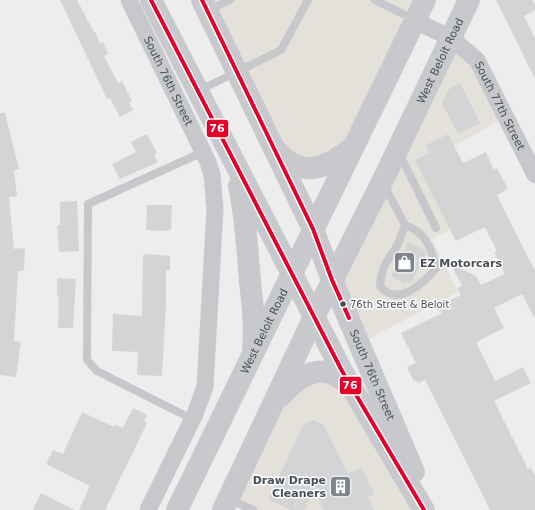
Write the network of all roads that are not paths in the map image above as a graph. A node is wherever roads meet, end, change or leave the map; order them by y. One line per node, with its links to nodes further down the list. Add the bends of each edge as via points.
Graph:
1 (129, 0): 16 (street, South 76th Street)
2 (151, 0): 12 (main road, South 76th Street)
3 (230, 0): 8 (lane)
4 (308, 0): 11 (lane, via 281,50)
5 (375, 0): 9 (lane)
6 (425, 0): 9 (main road, West Beloit Road)
7 (469, 0): 10 (main road, West Beloit Road)
8 (205, 5): 11 (main road, South 76th Street)
9 (415, 20): 10 (street, South 77th Street); 14 (main road, West Beloit Road)
10 (451, 38): 15 (main road, West Beloit Road); 18 (street, South 77th Street, via 477,60)
11 (237, 73): 12 (lane); 13 (main road, South 76th Street)
12 (198, 92): 17 (main road, South 76th Street)
13 (272, 146): 14 (main road, via 291,165 310,169 326,165); 22 (main road, South 76th Street)
14 (352, 148): 22 (main road, West Beloit Road)
15 (397, 151): 19 (main road, West Beloit Road); 21 (lane)
16 (205, 157): 29 (street, via 212,176 215,209 205,387); 29 (lane, via 88,204 87,360 97,371)
17 (234, 161): 23 (main road, South 76th Street); 26 (main road, via 243,205 254,324)
18 (535, 175)
19 (382, 182): 20 (lane); 24 (main road, West Beloit Road)
20 (405, 225): 20 (lane, via 397,245 385,262 381,275 380,286 386,293 395,295 408,292 426,281 437,267 426,240 419,231)
21 (436, 228)
22 (313, 229): 23 (main road, West Beloit Road); 24 (main road, South 76th Street)
23 (292, 273): 25 (main road, South 76th Street); 26 (main road, West Beloit Road)
24 (332, 280): 25 (main road, West Beloit Road); 35 (main road, South 76th Street)
25 (314, 317): 27 (main road, South 76th Street); 28 (main road, West Beloit Road)
26 (251, 357): 32 (main road, West Beloit Road)
27 (349, 384): 28 (main road, via 333,374 319,372 298,380); 34 (main road, South 76th Street)
28 (273, 404): 30 (main road, West Beloit Road)
29 (192, 420): 31 (street)
30 (225, 504): 33 (lane)
31 (148, 510)
32 (176, 510)
33 (253, 510)
34 (424, 510)
35 (430, 510)

